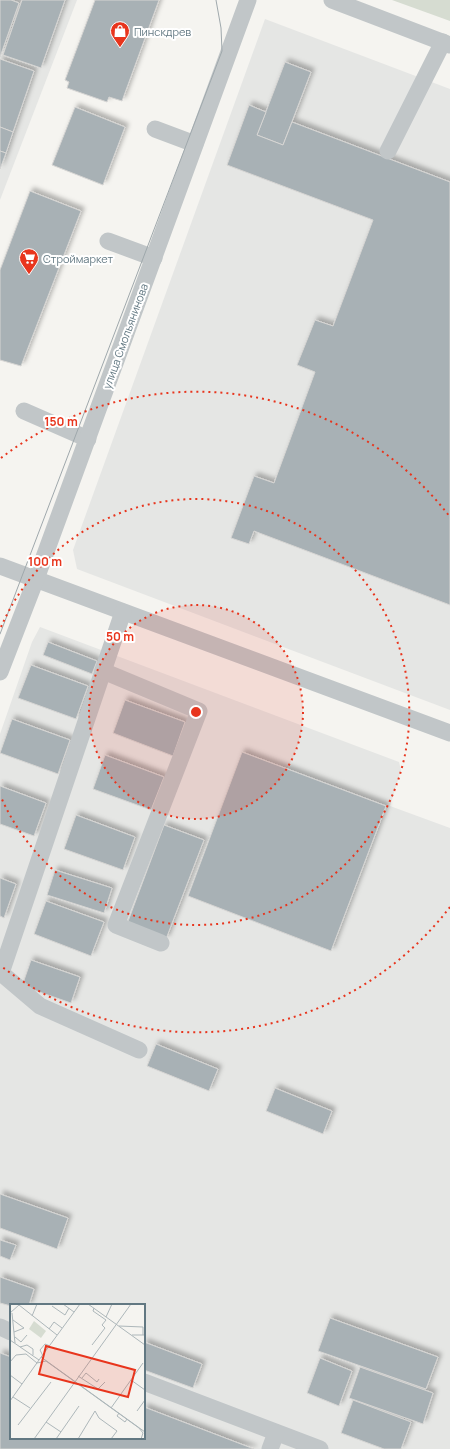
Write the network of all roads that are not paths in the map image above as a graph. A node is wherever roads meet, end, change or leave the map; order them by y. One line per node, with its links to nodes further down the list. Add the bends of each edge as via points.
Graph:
1 (248, 0): 5 (street, улица Смольянинова)
2 (332, 0): 3 (street)
3 (446, 44): 6 (street)
4 (155, 129): 5 (street)
5 (196, 144): 8 (street, улица Смольянинова)
6 (388, 151)
7 (108, 241): 8 (street)
8 (154, 258): 10 (street, улица Смольянинова)
9 (24, 411): 10 (street)
10 (88, 439): 12 (street, улица Смольянинова)
11 (0, 566): 12 (street)
12 (36, 579): 13 (street); 15 (street, улица Смольянинова)
13 (124, 612): 14 (street); 16 (street)
14 (103, 671): 17 (street, via 199,711 116,925); 18 (street, via 1,973 40,1006)
15 (0, 672)
16 (450, 733)
17 (162, 943)
18 (139, 1050)
19 (0, 1328): 20 (street)
20 (10, 1332)
21 (145, 1382): 22 (street)
22 (276, 1433): 23 (street); 24 (street)
23 (270, 1449)
24 (320, 1449)

